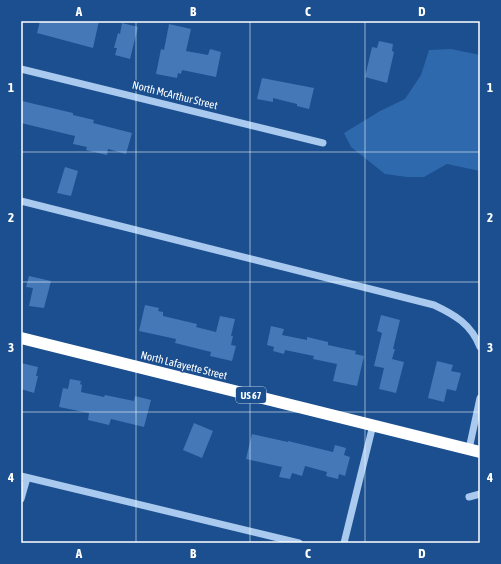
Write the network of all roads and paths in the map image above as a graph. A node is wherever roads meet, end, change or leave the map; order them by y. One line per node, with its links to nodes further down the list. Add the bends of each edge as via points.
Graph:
1 (21, 69): 2 (street, North McArthur Street)
2 (323, 143)
3 (21, 201): 5 (street, via 434,305 454,314 470,329)
4 (21, 338): 7 (highway, North Lafayette Street / US 67)
5 (480, 347)
6 (480, 398): 8 (street)
7 (373, 425): 8 (highway, North Lafayette Street / US 67); 14 (street)
8 (474, 450)
9 (24, 477): 12 (street); 13 (street)
10 (480, 494): 11 (street)
11 (468, 497)
12 (21, 499)
13 (299, 543)
14 (344, 543)

